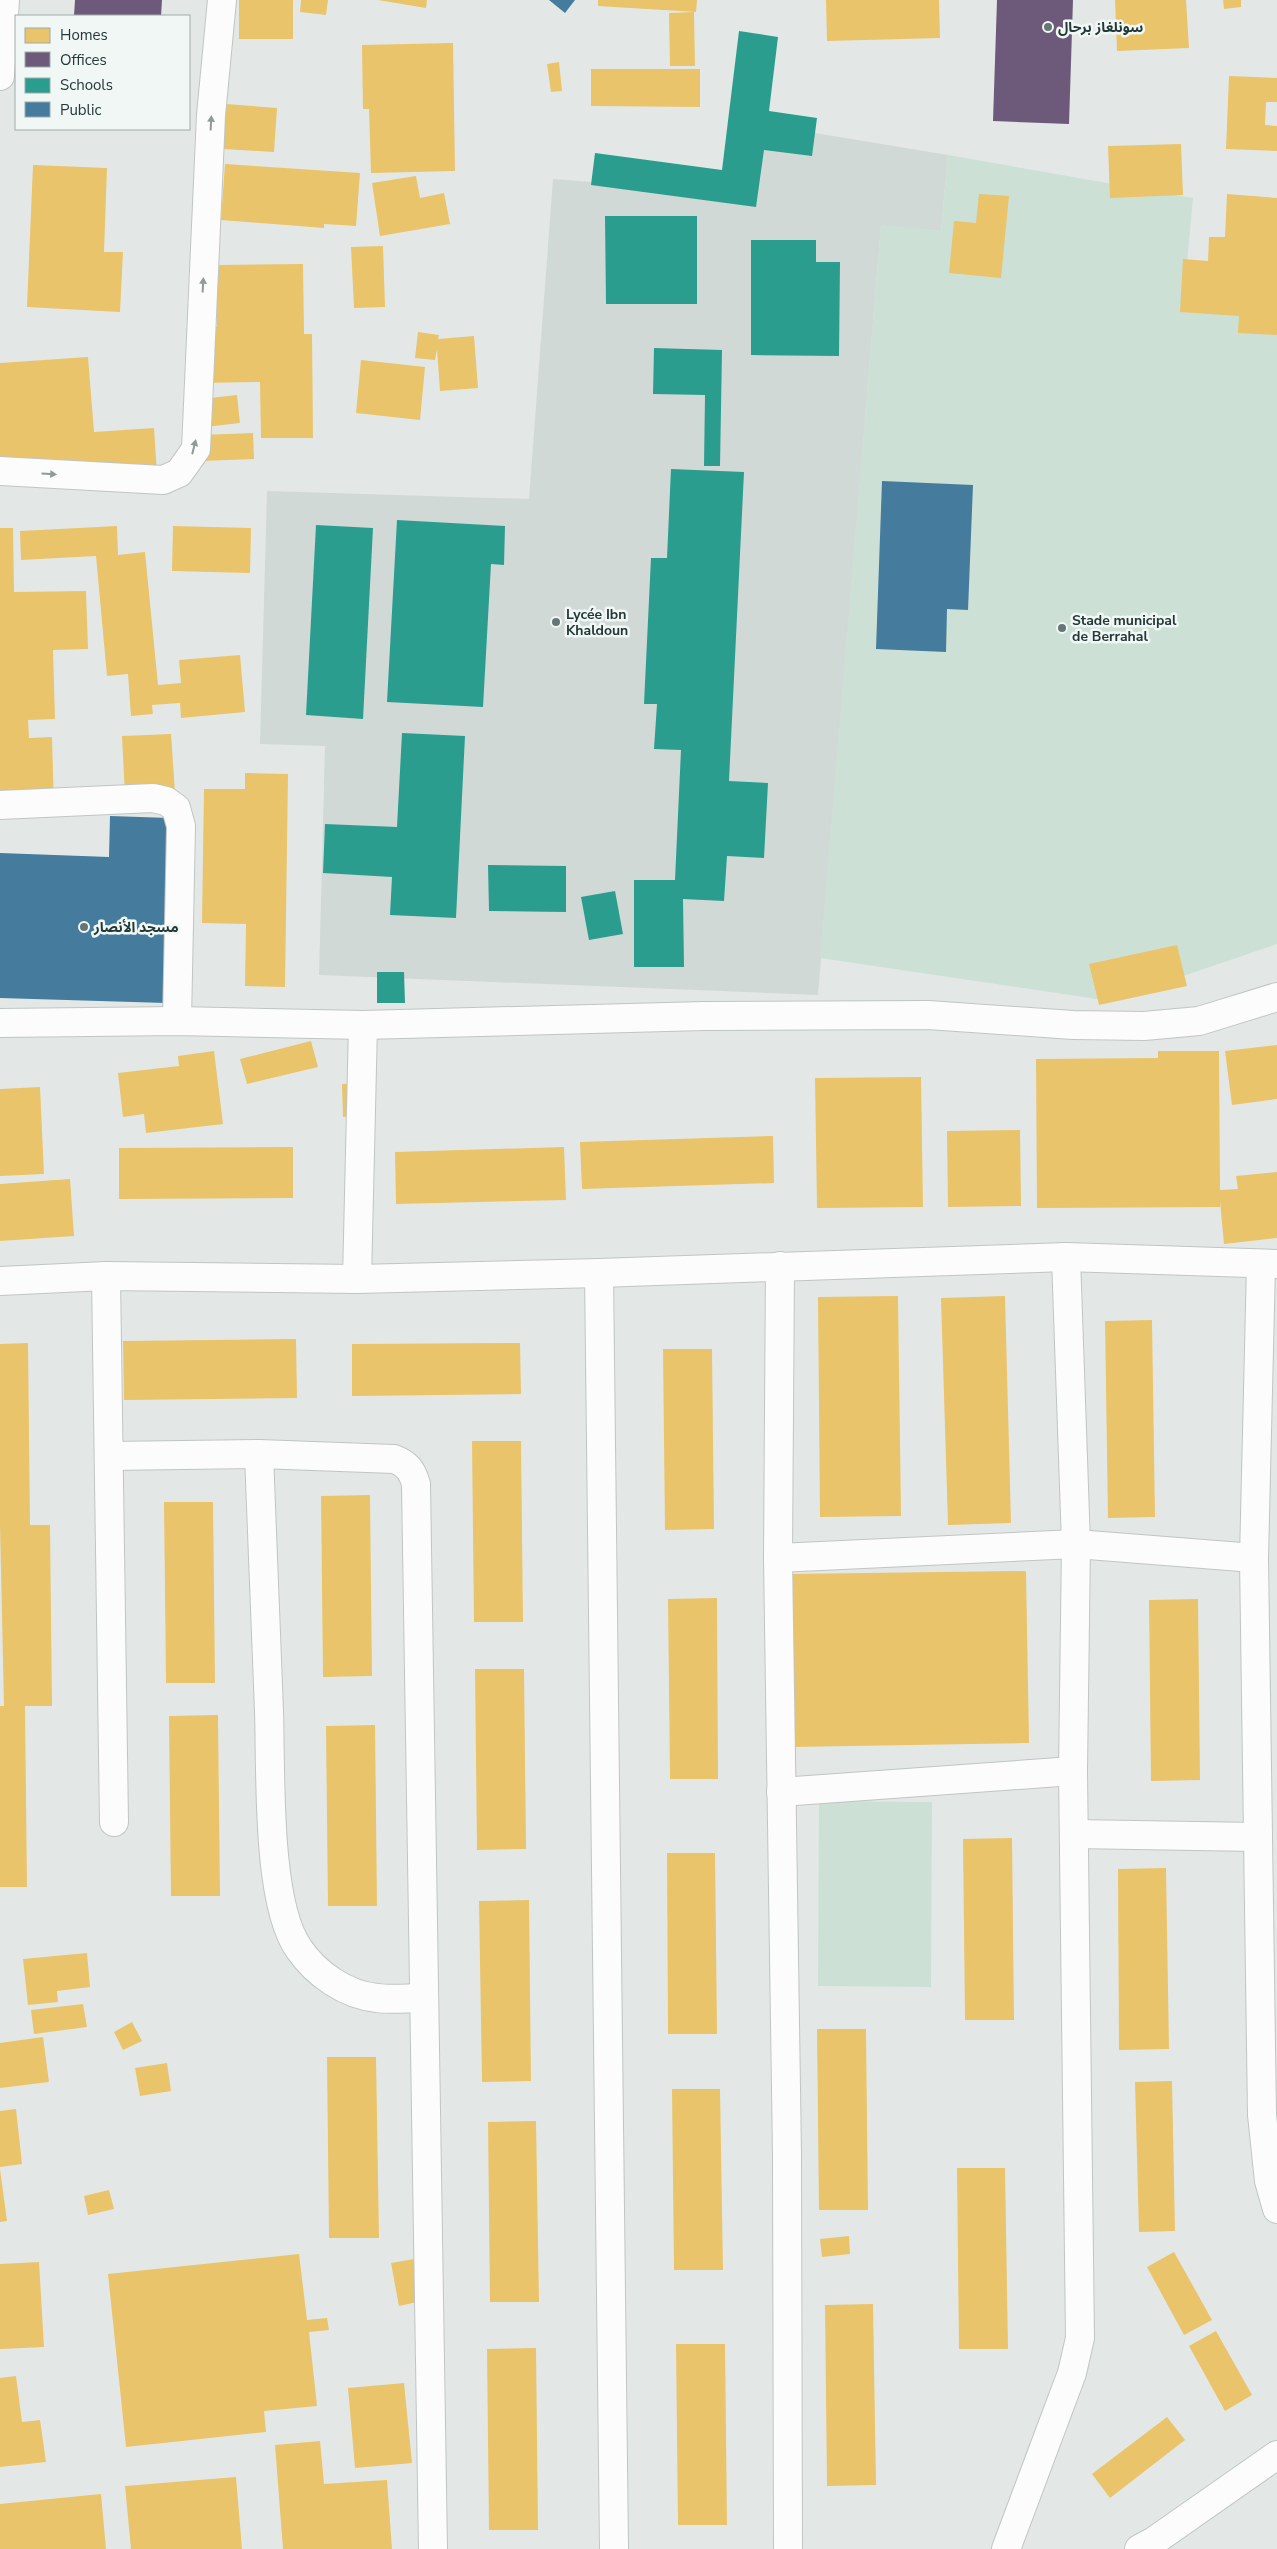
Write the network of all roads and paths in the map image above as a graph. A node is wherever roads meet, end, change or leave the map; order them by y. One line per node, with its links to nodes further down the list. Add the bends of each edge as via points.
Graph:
1 (5, 0): 3 (street)
2 (222, 0): 4 (street, one-way to 2, via 163,480 179,473 196,449 211,115)
3 (0, 76)
4 (0, 471)
5 (0, 804): 7 (street, via 153,798 176,808 181,826)
6 (1277, 997): 9 (street, via 1199,1021 1144,1026 1073,1025 928,1015 704,1016)
7 (177, 1021): 8 (street); 9 (street)
8 (0, 1023)
9 (363, 1024): 15 (street)
10 (1066, 1257): 11 (street); 12 (street); 19 (street)
11 (1269, 1264): 21 (street)
12 (780, 1266): 13 (street); 20 (street)
13 (598, 1273): 15 (street); 33 (street)
14 (106, 1276): 15 (street); 16 (street); 18 (street)
15 (357, 1279)
16 (0, 1281)
17 (259, 1454): 18 (street); 29 (street, via 273,1827 280,1906 287,1929 299,1949 332,1982 376,1998); 29 (street, via 394,1459 405,1464 416,1484)
18 (109, 1456): 25 (street)
19 (1076, 1544): 20 (street); 21 (street); 23 (street)
20 (778, 1558): 24 (street)
21 (1254, 1558): 22 (street)
22 (1266, 1658): 27 (street)
23 (1073, 1771): 24 (street); 26 (street)
24 (781, 1792): 34 (street, via 787,2165)
25 (114, 1822)
26 (1074, 1834): 27 (street); 35 (street, via 1080,2338 1072,2373)
27 (1257, 1837): 28 (street)
28 (1269, 1936): 30 (street, via 1262,2115 1269,2181)
29 (422, 1998): 32 (street)
30 (1277, 2209)
31 (1277, 2455): 36 (street)
32 (433, 2549)
33 (614, 2549)
34 (788, 2549)
35 (1006, 2549)
36 (1139, 2549)

